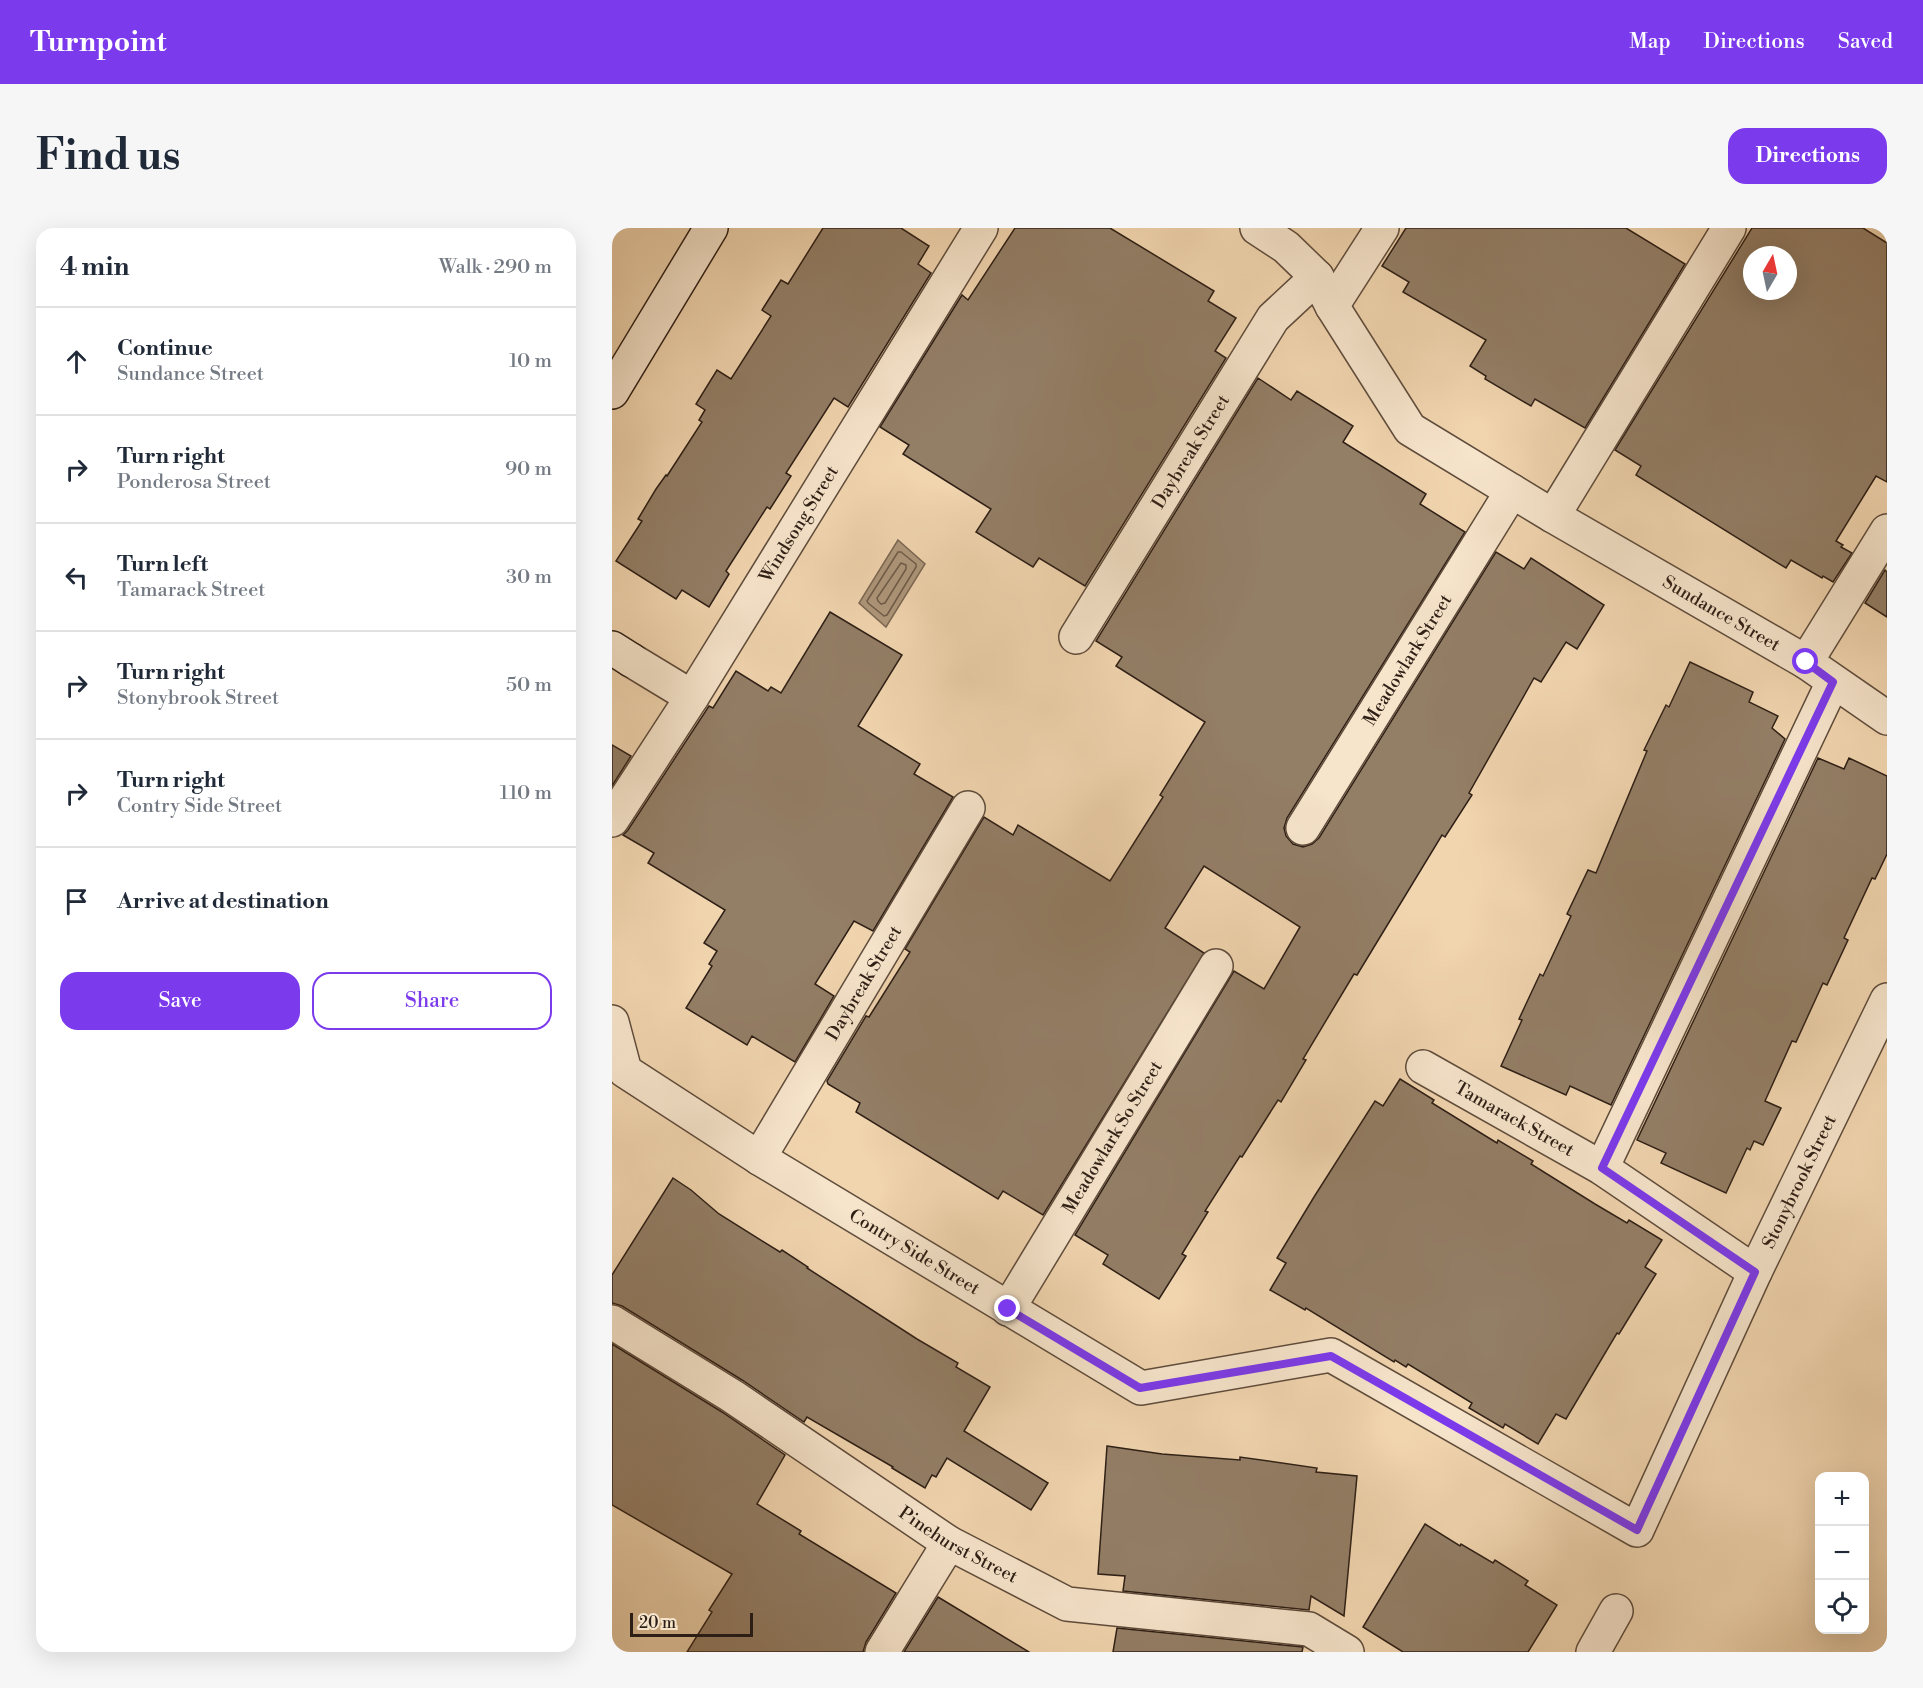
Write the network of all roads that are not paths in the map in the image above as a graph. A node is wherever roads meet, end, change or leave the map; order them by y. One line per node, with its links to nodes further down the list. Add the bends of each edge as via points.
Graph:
1 (711, 228): 8 (street)
2 (981, 228): 16 (street, Windsong Street)
3 (1257, 228): 6 (street, via 1286,247)
4 (1382, 228): 7 (street)
5 (1729, 228): 10 (street)
6 (1317, 277): 7 (street); 12 (street, Daybreak Street, via 1273,318)
7 (1332, 306): 9 (street, via 1410,429)
8 (612, 392)
9 (1512, 491): 10 (street); 20 (street, Meadowlark Street)
10 (1553, 516): 14 (street, Sundance Street)
11 (1887, 531): 14 (street)
12 (1076, 637)
13 (621, 654): 16 (street)
14 (1806, 662): 15 (street, Sundance Street)
15 (1833, 682): 17 (street, Sundance Street); 26 (street)
16 (692, 697): 19 (street, Windsong Street)
17 (1887, 718)
18 (968, 808): 25 (street, Daybreak Street)
19 (612, 820)
20 (1303, 828)
21 (1216, 966): 28 (street, Meadowlark So Street)
22 (1887, 1000): 27 (street, Stonybrook Street)
23 (612, 1022): 25 (street, Contry Side Street, via 625,1071)
24 (1423, 1067): 26 (street, Tamarack Street)
25 (759, 1158): 28 (street, Contry Side Street)
26 (1602, 1168): 27 (street, Tamarack Street)
27 (1755, 1272): 30 (street, Stonybrook Street)
28 (1008, 1309): 30 (street, Contry Side Street, via 1140,1388 1331,1356)
29 (612, 1322): 31 (street, Pinehurst Street, via 732,1396)
30 (1637, 1530)
31 (949, 1543): 33 (street); 34 (street, Pinehurst Street, via 1067,1604 1308,1629)
32 (1616, 1611): 35 (street)
33 (882, 1652)
34 (1347, 1652)
35 (1593, 1652)

